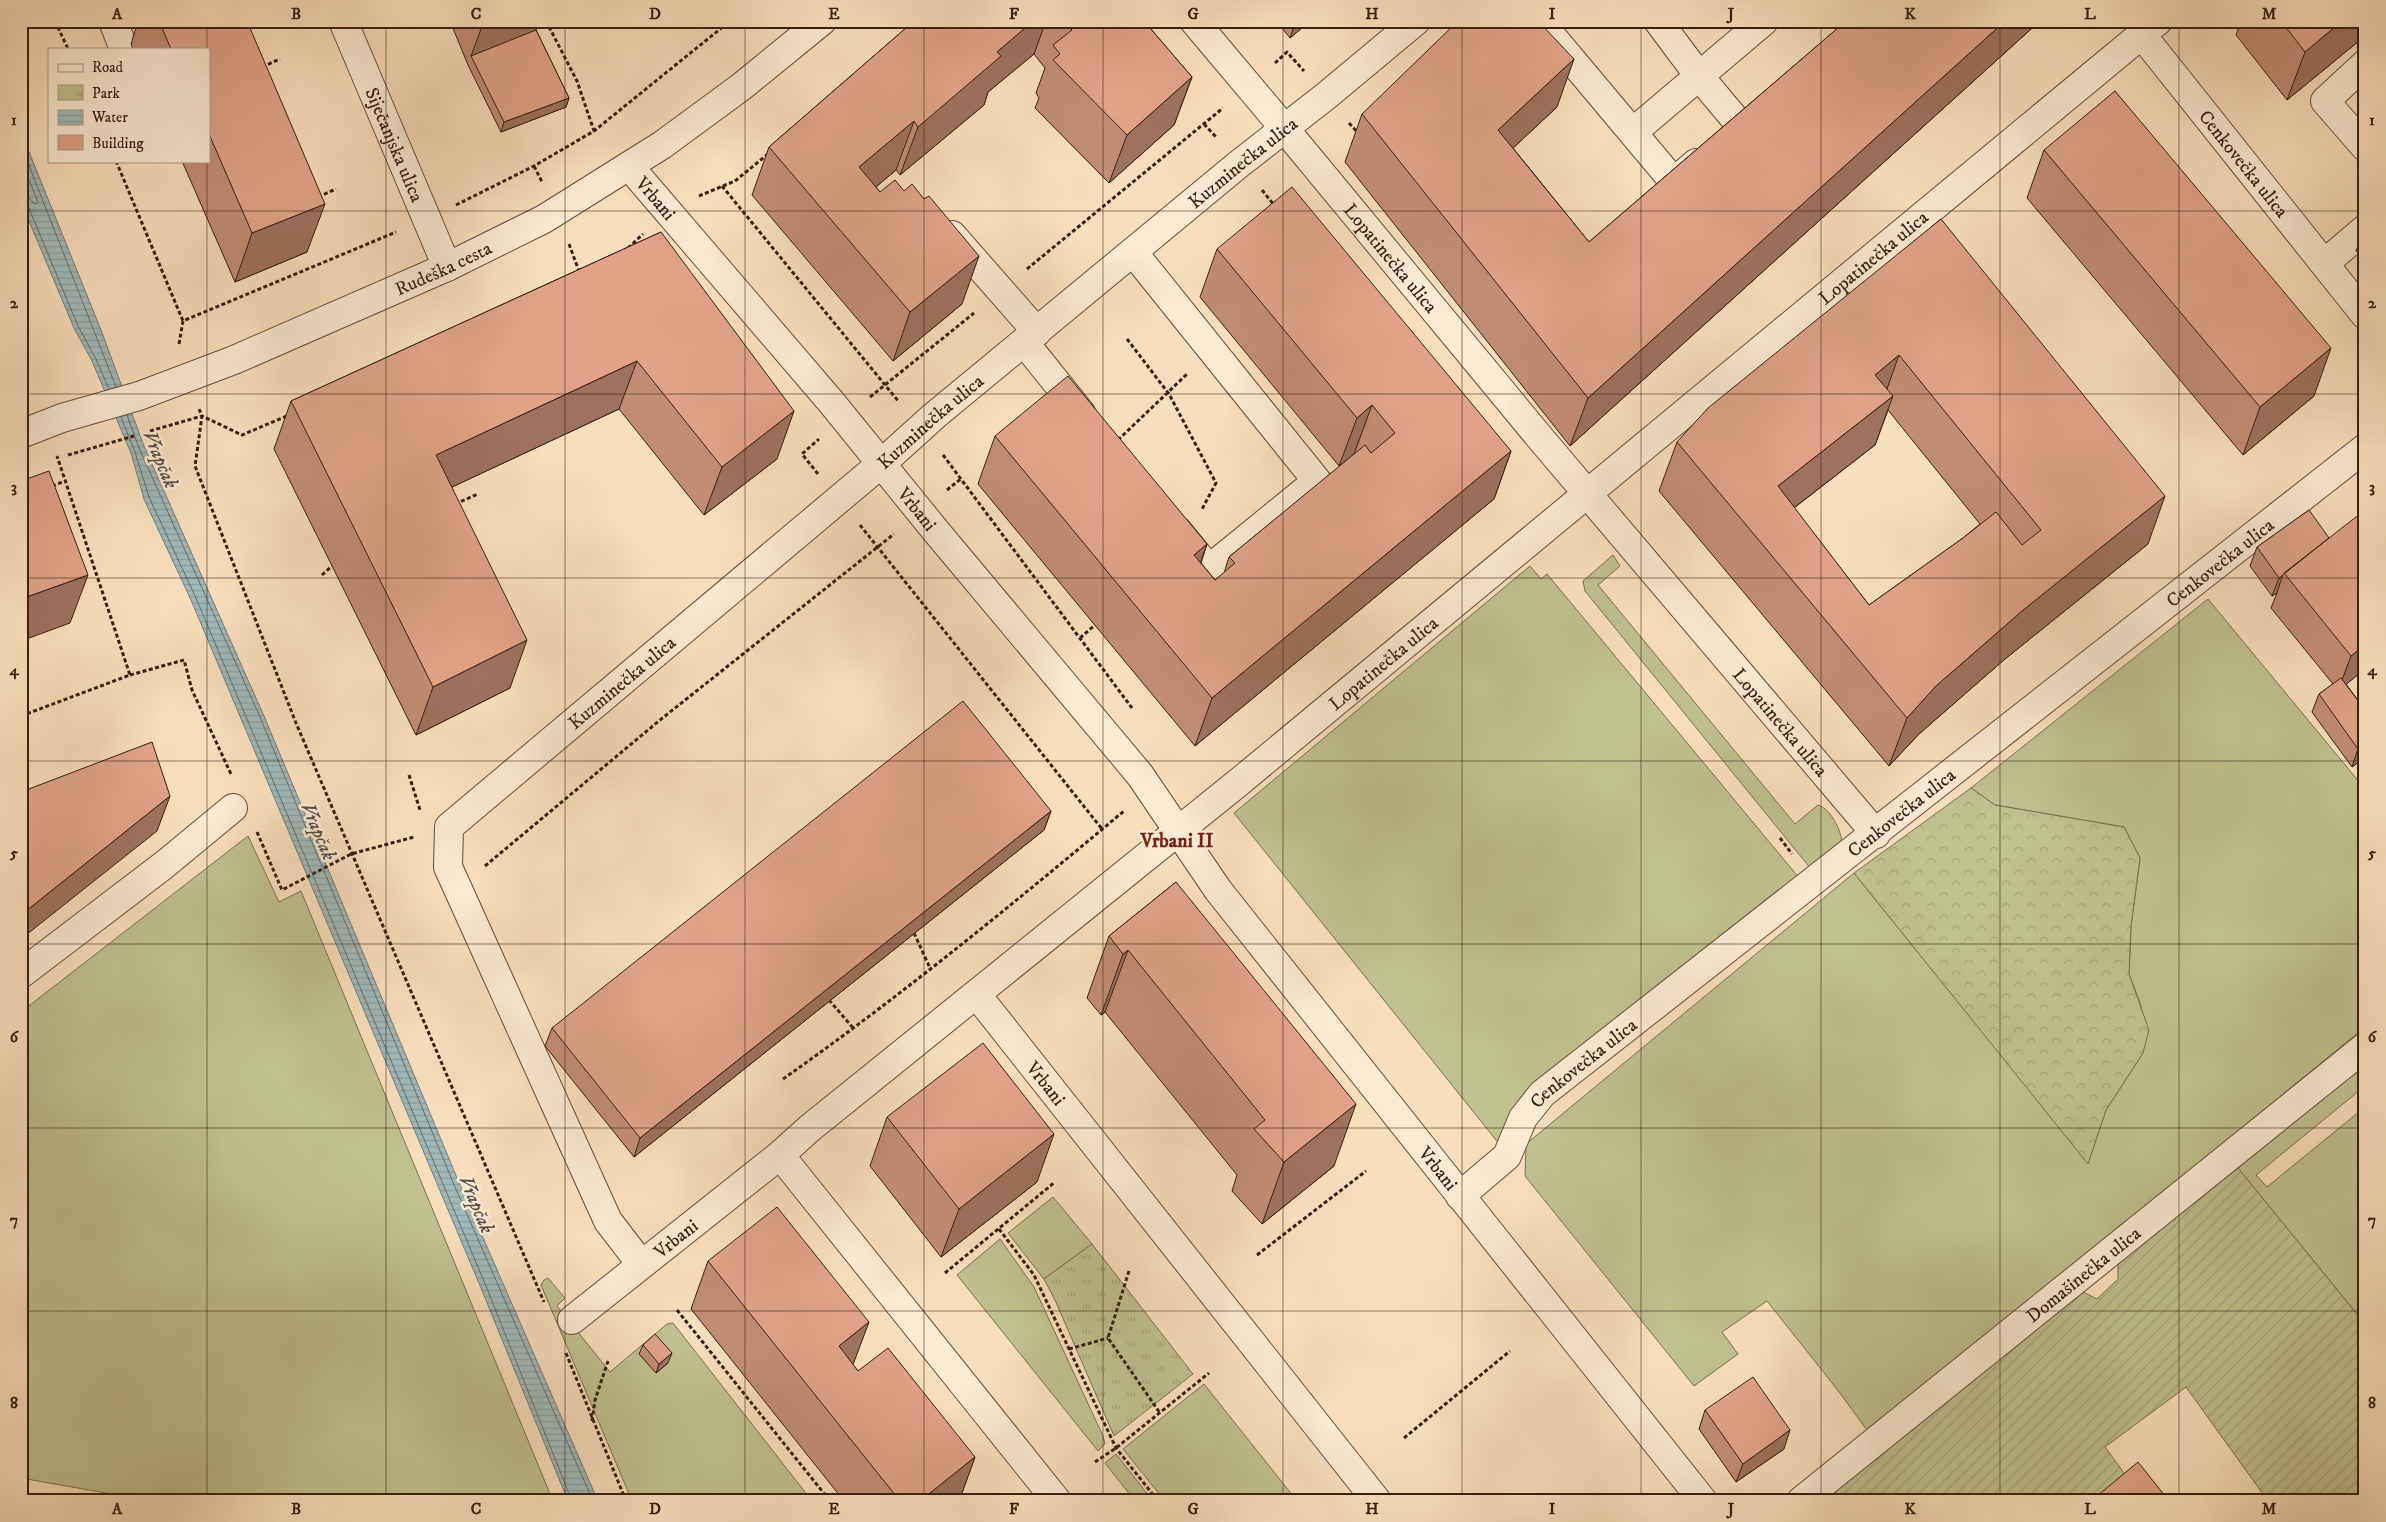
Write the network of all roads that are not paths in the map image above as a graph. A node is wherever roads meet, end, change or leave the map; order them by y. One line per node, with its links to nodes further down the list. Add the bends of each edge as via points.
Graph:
1 (112, 21): 10 (street)
2 (343, 21): 23 (street, Siječanjska ulica)
3 (822, 21): 18 (street, Rudeška cesta, via 741,87)
4 (1194, 21): 15 (street, Lopatinečka ulica)
5 (1416, 21): 15 (street, Kuzminečka ulica)
6 (1539, 21): 16 (street)
7 (1658, 21): 12 (street)
8 (1764, 21): 12 (street)
9 (2150, 28): 22 (street, Cenkovečka ulica); 30 (street, Lopatinečka ulica)
10 (123, 47)
11 (2365, 64): 17 (street, via 2326,101)
12 (1699, 76): 14 (street); 16 (street)
13 (1762, 106): 14 (street)
14 (1740, 125): 16 (street, via 1674,182)
15 (1284, 128): 21 (street, Kuzminečka ulica); 30 (street, Lopatinečka ulica)
16 (1632, 132)
17 (2365, 147)
18 (629, 166): 23 (street, Rudeška cesta, via 557,212); 29 (street, Vrbani)
19 (935, 215): 25 (street)
20 (2365, 229): 22 (street)
21 (1133, 252): 25 (street, Kuzminečka ulica); 31 (street, via 1317,481 1209,569)
22 (2325, 263): 24 (street, Cenkovečka ulica)
23 (447, 267): 26 (street, Rudeška cesta, via 234,360 139,396)
24 (2365, 315)
25 (1030, 337): 27 (street); 29 (street, Kuzminečka ulica)
26 (21, 434)
27 (1110, 448)
28 (2365, 448): 34 (street, Cenkovečka ulica)
29 (882, 463): 33 (street, Vrbani, via 1150,788); 40 (street, Kuzminečka ulica, via 449,827 448,867 608,1221)
30 (1588, 495): 33 (street, Lopatinečka ulica); 34 (street, Lopatinečka ulica)
31 (1160, 509)
32 (233, 808): 35 (street)
33 (1177, 832): 36 (street, Vrbani); 39 (street, Vrbani, via 1218,890)
34 (1876, 834): 39 (street, Cenkovečka ulica, via 1542,1094 1523,1118 1507,1156)
35 (21, 974)
36 (977, 994): 38 (street, Vrbani); 43 (street, Vrbani)
37 (2365, 1047): 45 (street, Domašinečka ulica)
38 (780, 1155): 40 (street, Vrbani); 42 (street)
39 (1460, 1196): 44 (street, Vrbani)
40 (641, 1264): 41 (street, Vrbani)
41 (567, 1332)
42 (1057, 1501)
43 (1377, 1501)
44 (1703, 1501)
45 (1801, 1501)

